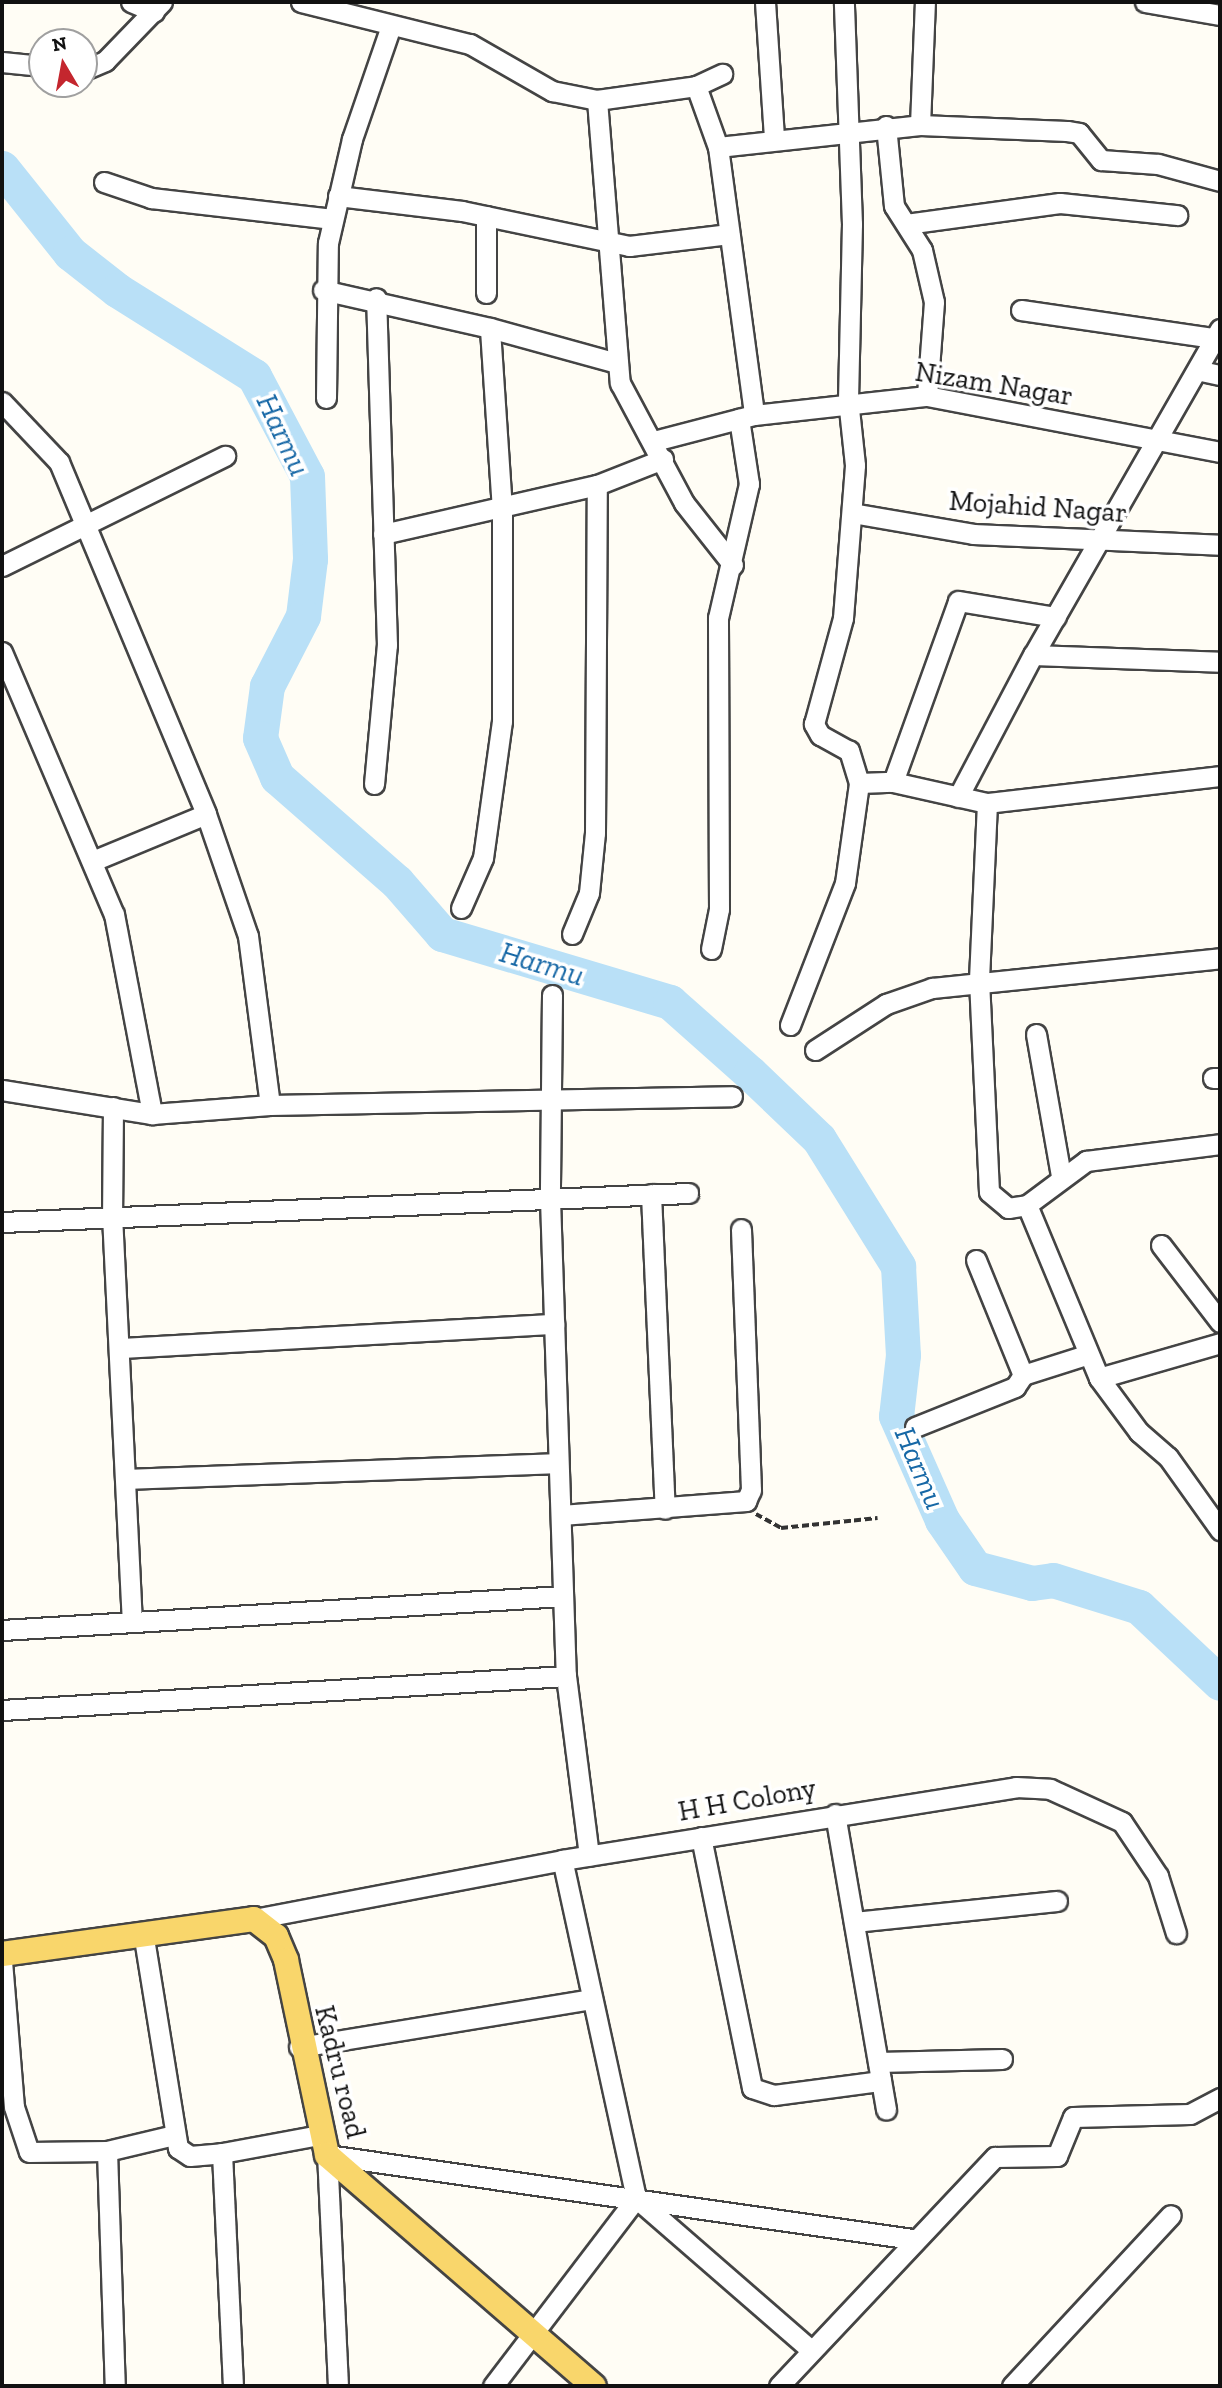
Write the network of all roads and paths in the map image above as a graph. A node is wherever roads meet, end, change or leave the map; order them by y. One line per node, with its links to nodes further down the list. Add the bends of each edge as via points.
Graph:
1 (131, 2): 7 (street)
2 (301, 2): 9 (street)
3 (765, 2): 19 (street)
4 (844, 2): 18 (street)
5 (925, 2): 16 (street)
6 (1145, 2): 8 (street)
7 (158, 7): 11 (street)
8 (1220, 15)
9 (391, 26): 15 (street, via 470,44 552,92); 23 (street)
10 (2, 62): 12 (street)
11 (98, 64)
12 (28, 65)
13 (722, 74): 14 (street)
14 (696, 86): 15 (street); 20 (street)
15 (597, 100): 29 (street)
16 (920, 125): 17 (street); 21 (street, via 1079,133 1101,160 1158,164)
17 (886, 126): 18 (street); 27 (street, via 894,206)
18 (844, 132): 19 (street); 40 (street, via 852,225)
19 (774, 138): 20 (street)
20 (718, 147): 28 (street)
21 (1220, 181)
22 (104, 182): 26 (street, via 151,198)
23 (338, 196): 25 (street); 26 (street)
24 (1177, 215): 27 (street, via 1060,203)
25 (486, 216): 29 (street); 31 (street)
26 (333, 219): 30 (street)
27 (905, 224): 38 (street, via 922,250 934,302)
28 (729, 234): 29 (street, via 629,246); 42 (street)
29 (606, 239): 36 (street)
30 (323, 290): 32 (street); 39 (street)
31 (486, 293)
32 (376, 298): 34 (street); 52 (street)
33 (1021, 310): 35 (street)
34 (490, 328): 36 (street); 49 (street)
35 (1217, 333): 37 (street)
36 (617, 363): 43 (street, via 621,383)
37 (1211, 373): 44 (street)
38 (927, 396): 40 (street, Nizam Nagar); 44 (street, Nizam Nagar)
39 (326, 398)
40 (848, 400): 42 (street, Nizam Nagar); 50 (street)
41 (2, 402): 51 (street, via 59,462)
42 (746, 417): 43 (street, Nizam Nagar); 55 (street, via 750,484)
43 (654, 441): 47 (street)
44 (1160, 443): 45 (street, Nizam Nagar); 53 (street)
45 (1220, 452)
46 (225, 456): 51 (street)
47 (663, 459): 48 (street); 55 (street, via 684,503)
48 (597, 485): 49 (street); 71 (street, via 595,833 589,893)
49 (502, 510): 52 (street); 70 (street, via 502,721 483,858)
50 (852, 513): 53 (street, Mojahid Nagar, via 973,534); 64 (street, via 844,618 814,724 820,735 849,751)
51 (85, 525): 56 (street); 68 (street)
52 (383, 534): 65 (street, via 387,645)
53 (1100, 542): 54 (street, Mojahid Nagar); 57 (street)
54 (1220, 545)
55 (733, 565): 72 (street, via 718,618 719,909)
56 (2, 566)
57 (1056, 617): 59 (street); 63 (street, via 958,601)
58 (2, 652): 61 (street)
59 (1033, 655): 60 (street); 66 (street)
60 (1220, 662)
61 (9, 687): 69 (street)
62 (1220, 776): 67 (street)
63 (893, 782): 64 (street); 66 (street)
64 (859, 783): 76 (street, via 845,883)
65 (374, 784)
66 (958, 797): 67 (street)
67 (987, 803): 74 (street)
68 (206, 814): 69 (street); 82 (street, via 248,936)
69 (95, 860): 84 (street, via 114,914)
70 (461, 908)
71 (572, 934)
72 (711, 949)
73 (1220, 958): 74 (street)
74 (979, 980): 78 (street, via 886,1004); 90 (street, via 989,1192 1008,1208)
75 (552, 995): 81 (street)
76 (790, 1025)
77 (1036, 1034): 86 (street)
78 (815, 1050)
79 (2, 1090): 83 (street)
80 (732, 1096): 81 (street)
81 (550, 1097): 82 (street); 89 (street)
82 (270, 1105): 84 (street)
83 (113, 1107): 84 (street); 91 (street)
84 (152, 1114)
85 (1220, 1144): 86 (street, via 1086,1161)
86 (1061, 1176): 90 (street)
87 (688, 1193): 88 (street)
88 (651, 1194): 89 (street); 107 (street)
89 (550, 1199): 91 (street); 97 (street)
90 (1027, 1205): 100 (street)
91 (112, 1215): 92 (street); 99 (street)
92 (2, 1222)
93 (741, 1229): 106 (street, via 751,1490)
94 (1161, 1245): 96 (street)
95 (976, 1260): 101 (street)
96 (1220, 1322)
97 (554, 1324): 99 (street); 104 (street)
98 (1220, 1343): 102 (street)
99 (122, 1348): 105 (street)
100 (1086, 1355): 101 (street); 102 (street)
101 (1023, 1375): 103 (street, via 1015,1387)
102 (1099, 1378): 110 (street, via 1139,1432 1168,1457)
103 (915, 1427)
104 (558, 1463): 105 (street); 108 (street)
105 (127, 1479): 112 (street)
106 (746, 1501): 107 (street); 109 (path, via 761,1520 781,1528)
107 (665, 1509): 108 (street)
108 (561, 1515): 111 (street)
109 (877, 1518)
110 (1220, 1530)
111 (563, 1596): 112 (street); 114 (street)
112 (132, 1621): 113 (street)
113 (2, 1630)
114 (566, 1676): 115 (street); 118 (street)
115 (2, 1710)
116 (835, 1814): 117 (street, H H Colony); 122 (street); 124 (street, H H Colony, via 1016,1787 1050,1789 1088,1802 1122,1822 1141,1844)
117 (701, 1837): 118 (street, H H Colony); 130 (street, via 752,2088 774,2095)
118 (589, 1856): 119 (street, H H Colony)
119 (562, 1860): 121 (street, H H Colony); 127 (street)
120 (1057, 1901): 122 (street)
121 (254, 1919): 123 (main road); 128 (main road, Kadru road, via 276,1936 286,1960)
122 (854, 1922): 130 (street)
123 (142, 1932): 125 (main road); 134 (street)
124 (1176, 1933)
125 (2, 1954)
126 (2, 1961): 132 (street)
127 (592, 1999): 128 (street); 138 (street)
128 (299, 2047): 135 (main road, Kadru road)
129 (1002, 2059): 130 (street)
130 (879, 2072): 133 (street)
131 (1220, 2098): 140 (street, via 1190,2114 1073,2117 1067,2145 1057,2156 995,2157)
132 (8, 2108): 136 (street, via 29,2152)
133 (886, 2110)
134 (174, 2135): 136 (street); 137 (street, via 178,2148 190,2156)
135 (323, 2145): 137 (street); 138 (street); 141 (main road, Kadru road); 145 (street)
136 (107, 2151): 143 (street)
137 (222, 2153): 144 (street)
138 (636, 2198): 140 (street); 141 (street); 142 (street)
139 (1171, 2215): 149 (street)
140 (912, 2239): 142 (street)
141 (537, 2335): 146 (street); 147 (main road, Kadru road)
142 (811, 2350): 148 (street)
143 (115, 2386)
144 (233, 2386)
145 (338, 2386)
146 (493, 2386)
147 (594, 2386)
148 (779, 2386)
149 (1012, 2386)

